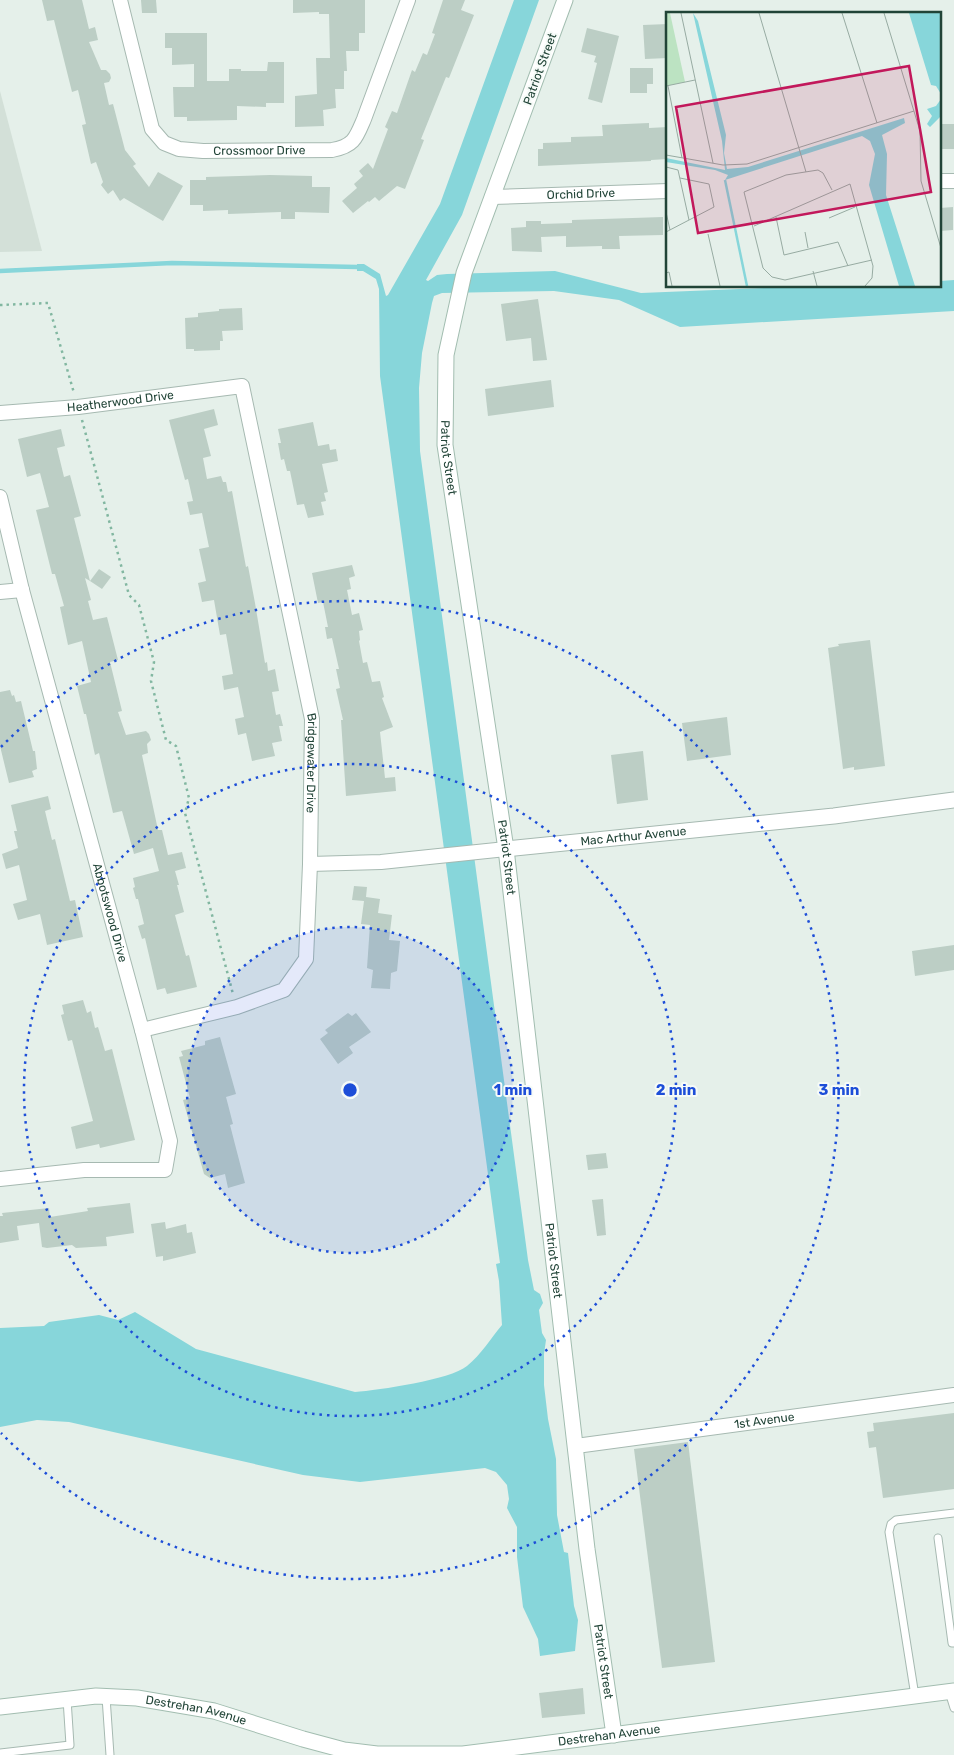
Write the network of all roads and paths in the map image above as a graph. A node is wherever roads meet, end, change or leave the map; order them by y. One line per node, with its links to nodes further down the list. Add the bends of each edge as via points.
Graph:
1 (120, 0): 2 (street, Crossmoor Drive, via 152,129 171,148 203,151 332,150 350,144 364,119)
2 (408, 0)
3 (565, 0): 5 (main road, Patriot Street)
4 (666, 191): 5 (street, Orchid Drive)
5 (492, 197): 14 (main road, Patriot Street, via 464,272 446,355 445,445)
6 (0, 305): 8 (path, via 48,303)
7 (242, 386): 8 (street, Heatherwood Drive); 15 (street, Bridgewater Drive, via 312,719)
8 (78, 406): 9 (street, Heatherwood Drive); 16 (path, via 129,595 139,605 154,662 151,681 166,740 176,746 189,798 185,813)
9 (0, 413)
10 (0, 496): 11 (street, Abbotswood Drive)
11 (22, 590): 12 (street); 17 (street, Abbotswood Drive)
12 (0, 592)
13 (954, 800): 14 (main road, Mac Arthur Avenue, via 834,816)
14 (506, 849): 15 (street, Mac Arthur Avenue, via 381,862); 20 (main road, Patriot Street)
15 (310, 864): 16 (street, Bridgewater Drive, via 306,959 284,990)
16 (237, 1007): 17 (street, Bridgewater Drive)
17 (142, 1030): 18 (street, Abbotswood Drive, via 170,1141 164,1170 84,1170)
18 (0, 1179)
19 (954, 1395): 20 (street, 1st Avenue)
20 (576, 1446): 30 (main road, Patriot Street, via 588,1559)
21 (954, 1513): 26 (lane, via 896,1520 889,1532)
22 (938, 1538): 23 (lane)
23 (954, 1643)
24 (951, 1692): 26 (main road, Destrehan Avenue); 29 (lane)
25 (106, 1696): 27 (main road, Destrehan Avenue); 30 (main road, Destrehan Avenue, via 214,1711 303,1740 377,1754 464,1754); 32 (lane)
26 (915, 1696): 30 (main road, Destrehan Avenue)
27 (67, 1699): 28 (main road, Destrehan Avenue); 31 (lane, via 70,1745)
28 (0, 1707)
29 (954, 1708)
30 (614, 1735)
31 (0, 1753)
32 (110, 1755)

